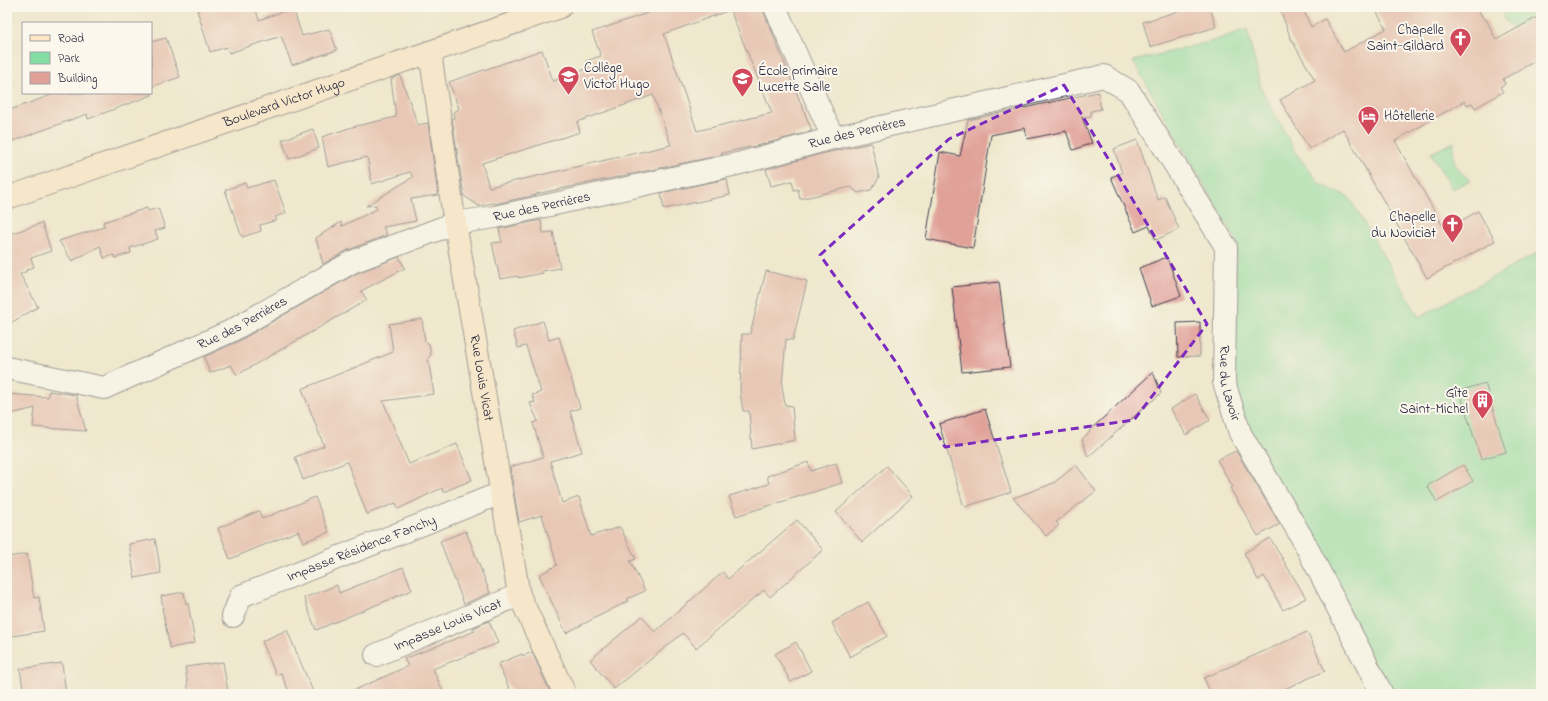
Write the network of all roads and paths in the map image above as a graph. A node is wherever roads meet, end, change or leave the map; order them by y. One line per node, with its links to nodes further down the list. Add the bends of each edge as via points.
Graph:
1 (560, 7): 3 (street, Boulevard Victor Hugo)
2 (775, 7): 6 (street)
3 (511, 15): 4 (street, Boulevard Victor Hugo)
4 (430, 52): 7 (street, Boulevard Victor Hugo); 8 (street, Rue Louis Vicat)
5 (1104, 76): 6 (street, Rue des Perrières); 15 (street, Rue du Lavoir, via 1129,91 1226,247 1224,382 1240,433 1301,536)
6 (833, 138): 8 (street, Rue des Perrières, via 737,164 495,217)
7 (7, 198)
8 (455, 223): 9 (street, Rue des Perrières, via 352,262 231,331 104,388); 10 (street, Rue Louis Vicat)
9 (7, 368)
10 (501, 493): 11 (street, Rue Louis Vicat); 12 (street, Impasse Résidence Fanchy, via 241,596)
11 (519, 596): 13 (street, Impasse Louis Vicat); 14 (street, Rue Louis Vicat)
12 (233, 616)
13 (376, 655)
14 (565, 694)
15 (1382, 694)

